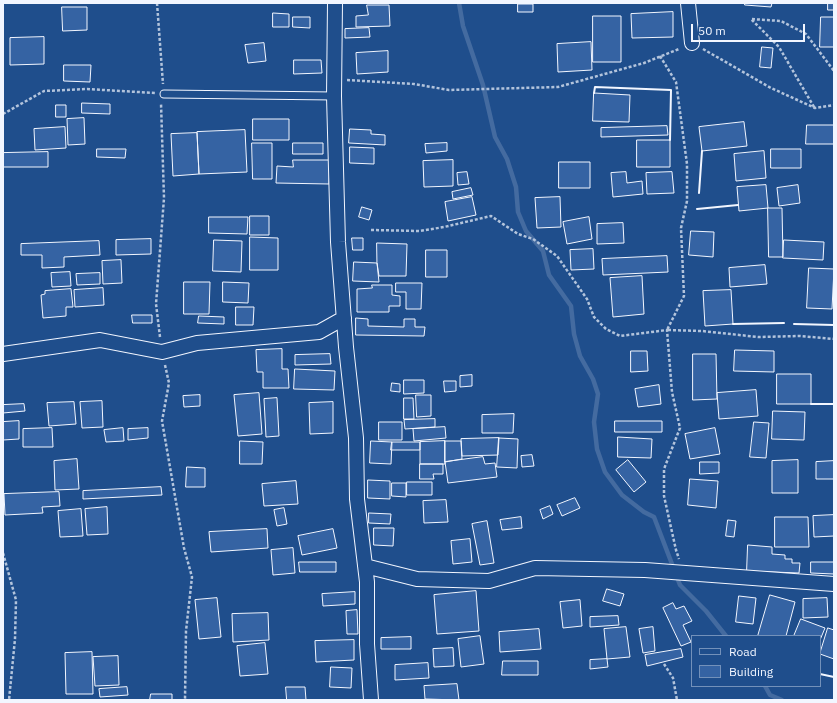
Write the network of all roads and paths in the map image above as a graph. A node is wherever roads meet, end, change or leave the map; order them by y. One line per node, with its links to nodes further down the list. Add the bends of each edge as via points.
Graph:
1 (335, 3): 6 (street)
2 (688, 3): 3 (street)
3 (692, 43): 4 (path); 10 (path, via 771,88)
4 (660, 56): 6 (path, via 644,63 558,87 449,90 414,84); 14 (path, via 676,82 686,164 687,201 681,228 684,296)
5 (834, 70): 10 (path, via 806,34 781,21 751,19 779,47)
6 (334, 79): 8 (street)
7 (164, 94): 8 (lane); 11 (path, via 87,89 44,91)
8 (334, 96): 13 (street, via 338,242)
9 (834, 105): 10 (path)
10 (815, 108)
11 (3, 114)
12 (371, 230): 14 (path, via 420,231 491,216 518,234 533,239 557,256 586,299 594,317 606,329 620,336)
13 (344, 318): 16 (street, via 319,332 197,343 162,352 100,340); 18 (street, via 356,438 357,499)
14 (666, 330): 15 (path); 19 (path, via 672,392 680,428 664,469 664,496 676,550)
15 (834, 340)
16 (3, 354)
17 (3, 553): 22 (path, via 16,600)
18 (365, 566): 19 (street, via 416,579 489,581 535,568); 23 (street)
19 (686, 573): 20 (street)
20 (834, 584)
21 (664, 664): 24 (path, via 674,678)
22 (9, 700)
23 (371, 700)
24 (677, 700)

